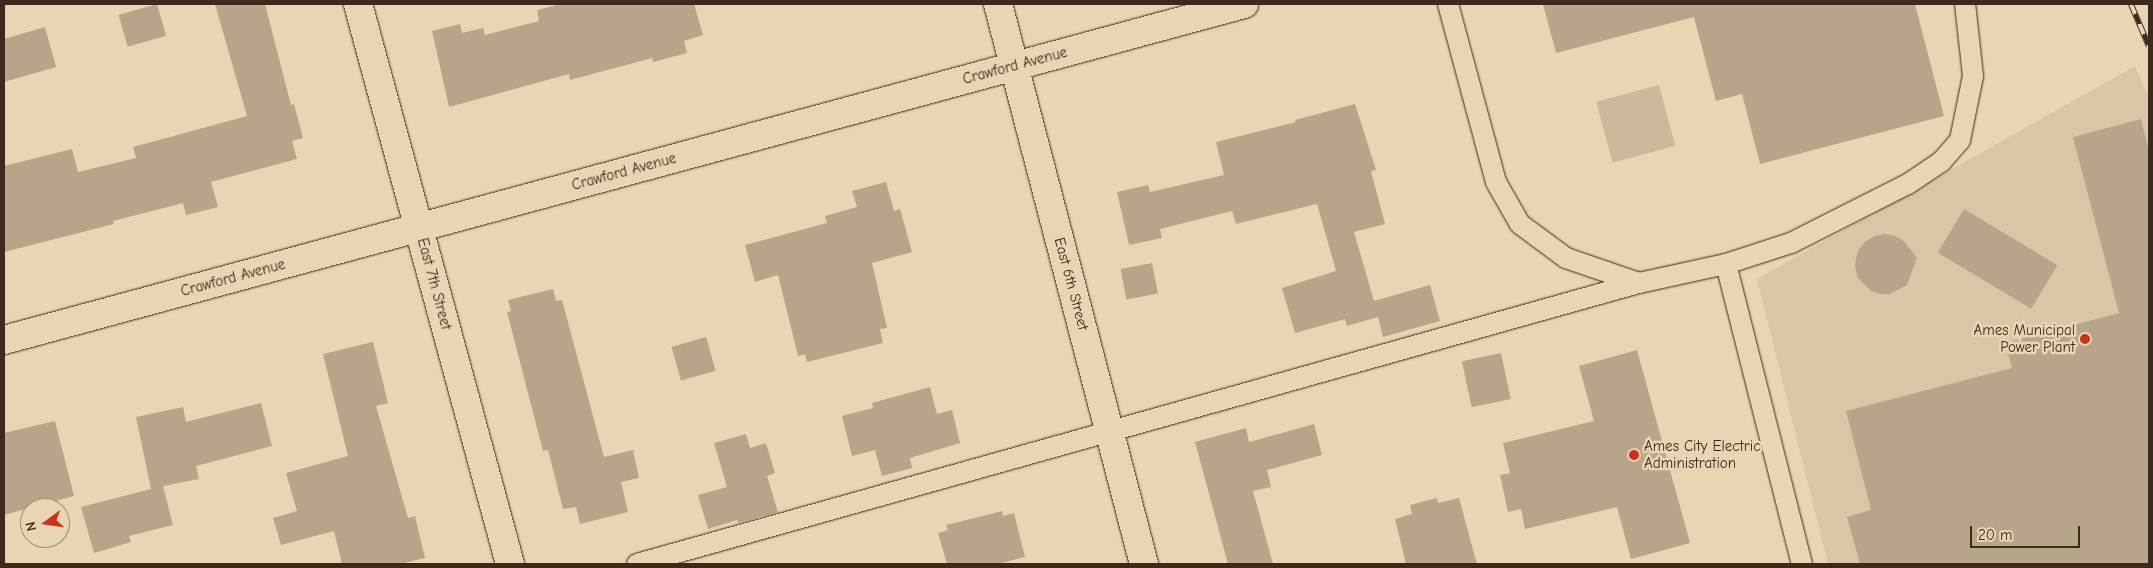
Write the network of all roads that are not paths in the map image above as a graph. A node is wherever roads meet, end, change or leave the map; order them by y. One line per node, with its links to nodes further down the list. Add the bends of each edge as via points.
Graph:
1 (358, 4): 7 (street, East 7th Street)
2 (998, 4): 6 (street, East 6th Street)
3 (1244, 4): 6 (street, Crawford Avenue)
4 (1448, 4): 9 (lane, via 1496,182 1520,224 1566,258)
5 (1965, 4): 8 (lane, via 1973,76 1960,140 1942,162 1908,184 1791,243)
6 (1014, 66): 7 (street, Crawford Avenue); 11 (street, East 6th Street)
7 (418, 227): 10 (street, Crawford Avenue); 12 (street, East 7th Street)
8 (1726, 264): 9 (lane); 15 (lane)
9 (1639, 283): 11 (lane)
10 (4, 340)
11 (1109, 432): 13 (lane); 14 (street, East 6th Street)
12 (510, 564)
13 (637, 564)
14 (1144, 564)
15 (1802, 564)

